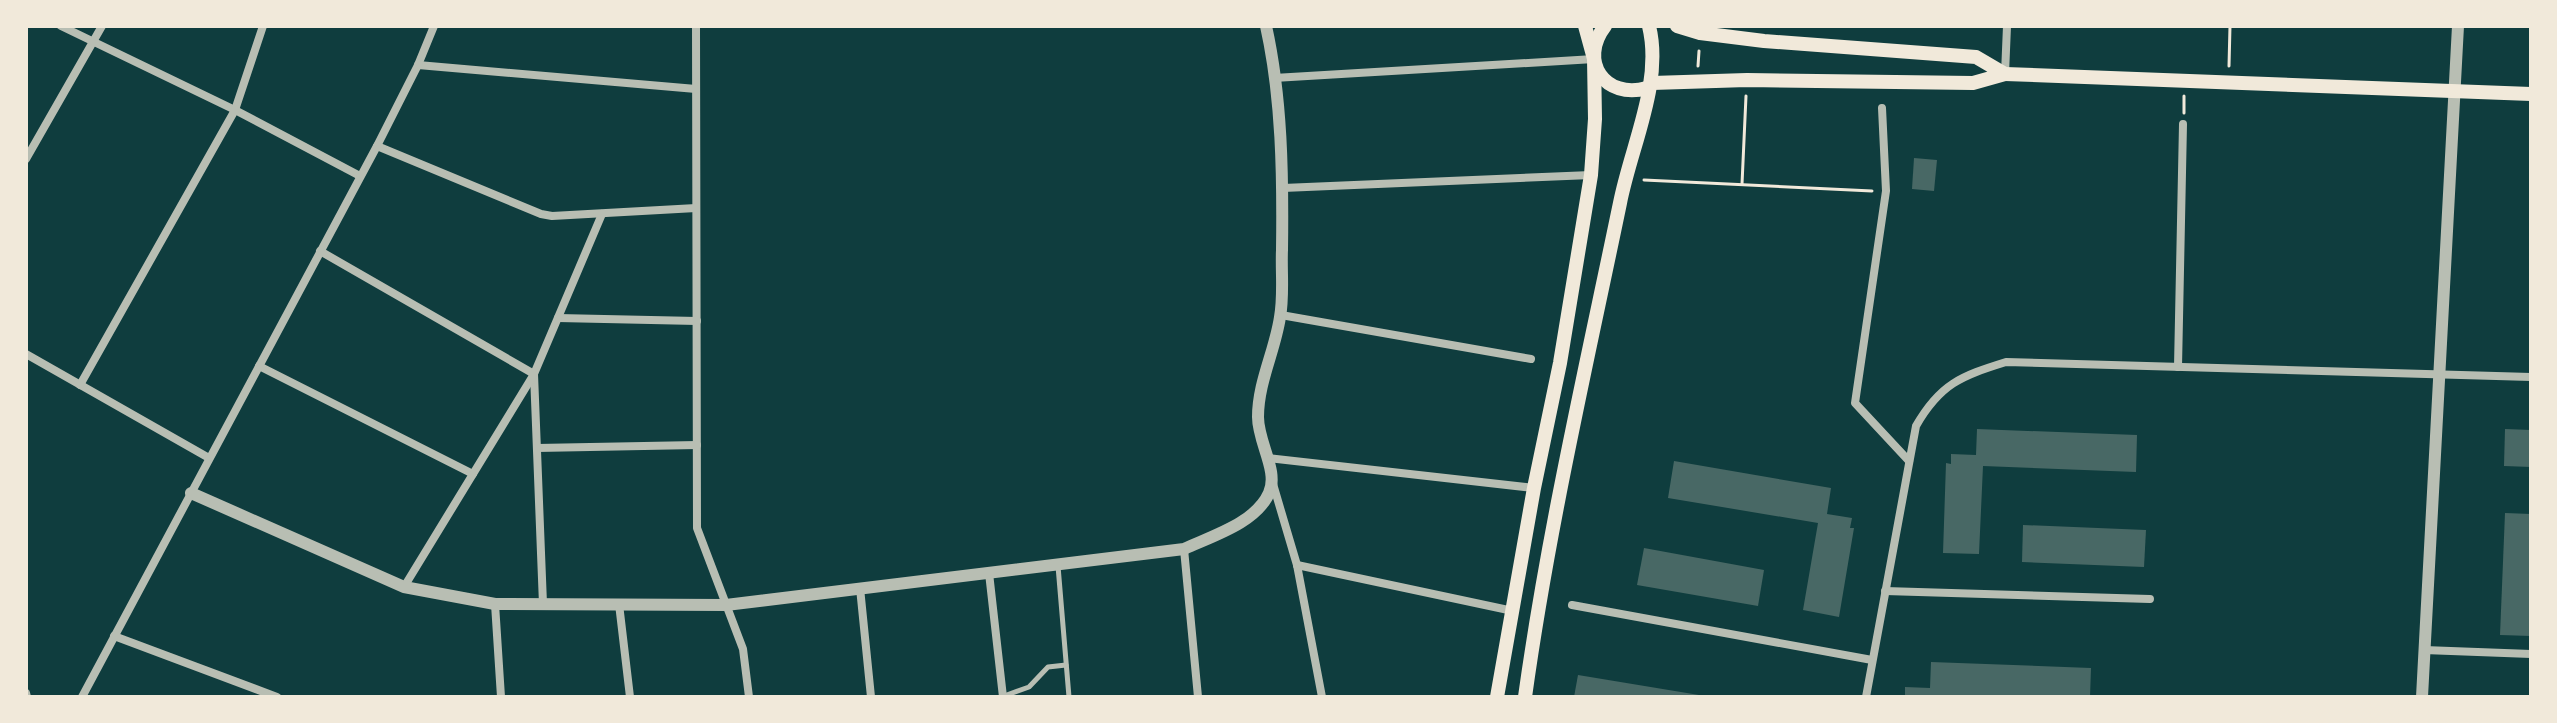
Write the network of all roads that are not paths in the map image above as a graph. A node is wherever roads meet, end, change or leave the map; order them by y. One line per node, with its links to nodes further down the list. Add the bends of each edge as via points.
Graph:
1 (61, 26): 13 (street)
2 (102, 26): 13 (street)
3 (263, 26): 23 (street)
4 (434, 26): 15 (street)
5 (696, 26): 19 (street)
6 (1266, 26): 17 (street)
7 (1585, 26): 14 (main road)
8 (1605, 26): 14 (main road, via 1597,36)
9 (1649, 26): 18 (main road)
10 (1677, 26): 16 (main road, via 1764,41 1976,57)
11 (2007, 26): 16 (street)
12 (2458, 26): 20 (street)
13 (92, 42): 23 (street); 26 (street)
14 (1594, 59): 17 (street); 18 (main road, via 1613,87 1636,91); 27 (main road)
15 (418, 65): 19 (street); 25 (street)
16 (2005, 74): 18 (main road, via 1973,83); 20 (main road)
17 (1274, 78): 29 (street)
18 (1652, 83): 83 (main road, via 1622,191 1539,597)
19 (696, 89): 30 (street)
20 (2455, 90): 21 (main road); 41 (street)
21 (2531, 94)
22 (1882, 108): 48 (street, via 1886,191 1855,403)
23 (235, 110): 28 (street); 43 (street)
24 (2183, 124): 39 (street)
25 (377, 146): 28 (street); 31 (street, via 541,214)
26 (26, 159)
27 (1591, 175): 29 (street); 51 (main road)
28 (360, 176): 32 (street)
29 (1283, 188): 33 (street)
30 (696, 208): 31 (street); 35 (street)
31 (602, 214): 34 (street)
32 (320, 251): 38 (street); 40 (street)
33 (1281, 315): 37 (street); 47 (street, via 1258,414)
34 (558, 318): 35 (street); 40 (street)
35 (697, 321): 44 (street)
36 (26, 354): 43 (street)
37 (1531, 359)
38 (259, 366): 46 (street); 49 (street)
39 (2178, 367): 41 (street); 48 (street, via 2006,362 1978,371 1950,384 1929,403 1916,426)
40 (534, 374): 45 (street); 49 (street)
41 (2438, 374): 42 (street); 68 (street)
42 (2531, 377)
43 (80, 385): 46 (street)
44 (697, 445): 45 (street); 64 (street, via 697,528)
45 (537, 448): 62 (street)
46 (209, 458): 52 (street)
47 (1267, 458): 50 (street); 51 (street)
48 (1909, 461): 59 (street)
49 (473, 474): 57 (street)
50 (1272, 481): 53 (street, via 1258,510); 55 (street)
51 (1534, 488): 66 (main road)
52 (191, 493): 57 (street); 67 (street)
53 (1184, 549): 54 (street); 80 (street)
54 (1058, 565): 56 (street); 71 (lane)
55 (1297, 565): 66 (street); 81 (street)
56 (989, 573): 58 (street); 78 (street)
57 (404, 587): 61 (street)
58 (860, 588): 64 (street); 77 (street)
59 (1885, 591): 60 (street); 70 (street)
60 (2150, 599)
61 (495, 604): 62 (street); 74 (street)
62 (543, 604): 63 (street)
63 (619, 604): 64 (street); 75 (street)
64 (726, 605): 76 (street, via 743,649)
65 (1572, 605): 70 (street)
66 (1513, 611): 82 (main road)
67 (114, 636): 72 (street); 73 (street)
68 (2424, 650): 69 (street); 85 (street)
69 (2531, 654)
70 (1872, 660): 84 (street)
71 (1066, 665): 78 (lane, via 1048,667 1029,687); 79 (lane)
72 (82, 697)
73 (277, 697)
74 (501, 697)
75 (630, 697)
76 (749, 697)
77 (871, 697)
78 (1003, 697)
79 (1069, 697)
80 (1198, 697)
81 (1322, 697)
82 (1497, 697)
83 (1525, 697)
84 (1866, 697)
85 (2422, 697)

